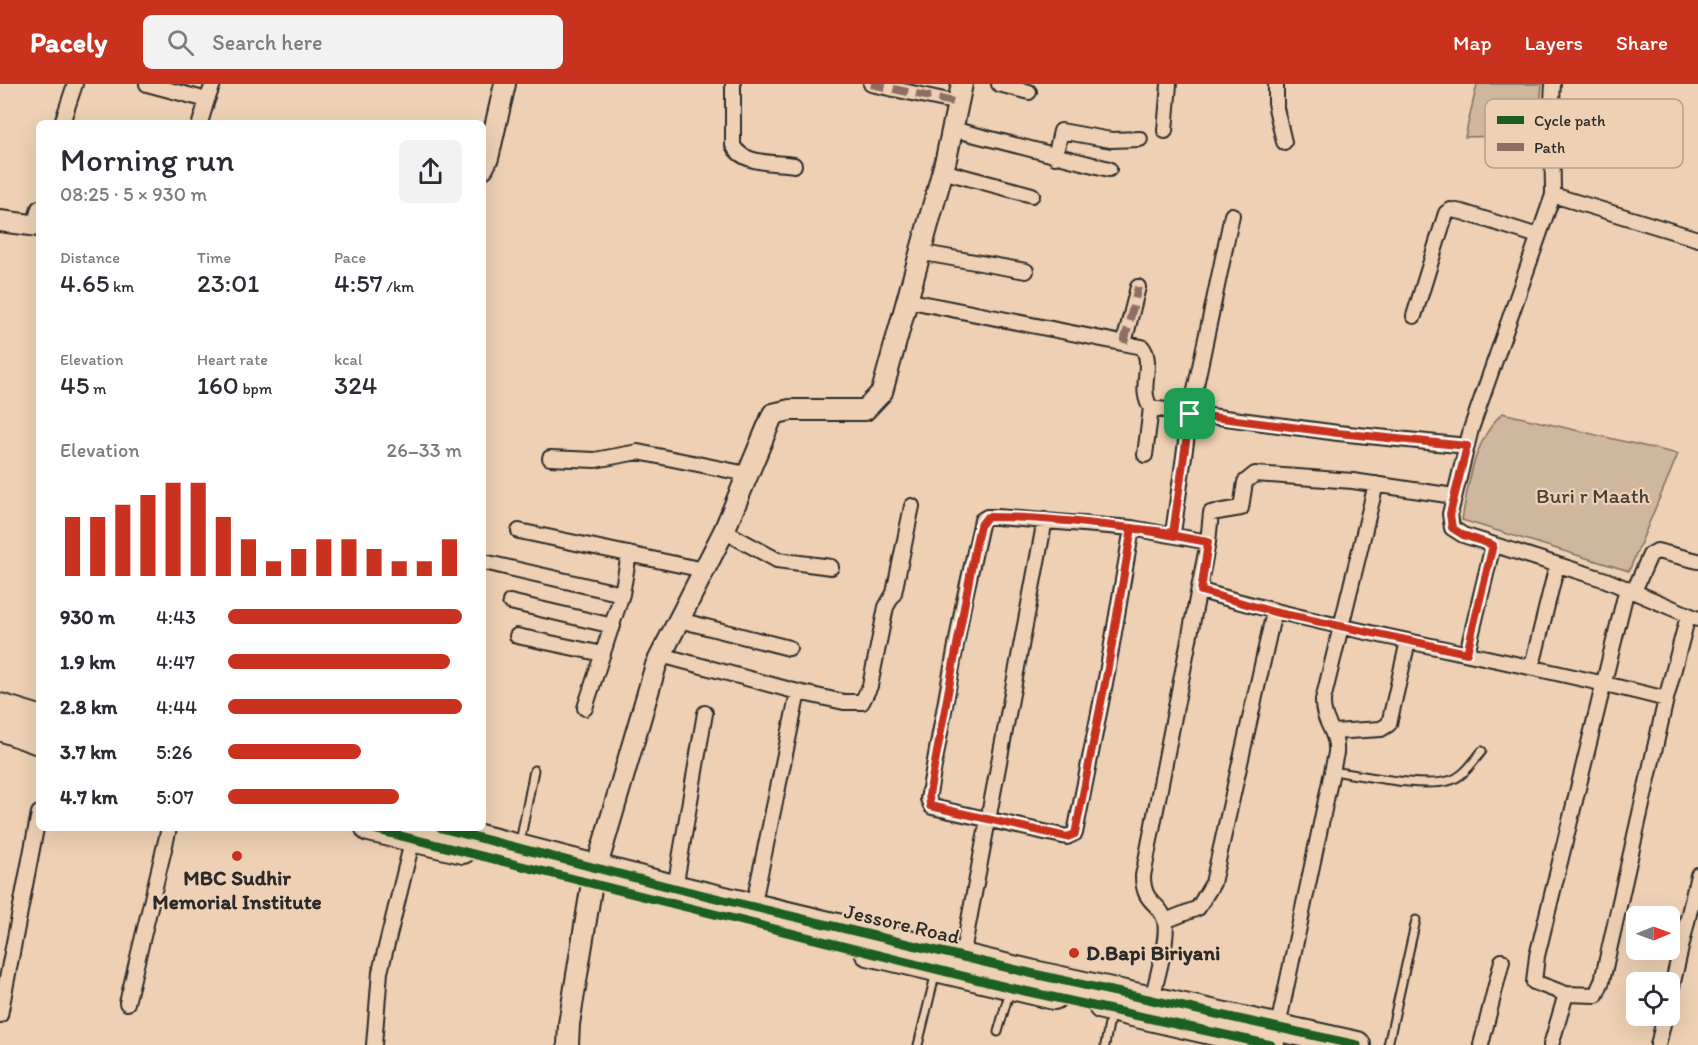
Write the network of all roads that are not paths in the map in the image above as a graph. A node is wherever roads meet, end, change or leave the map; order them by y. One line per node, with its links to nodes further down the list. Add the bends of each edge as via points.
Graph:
1 (75, 84): 15 (street)
2 (213, 84): 14 (street)
3 (505, 84): 22 (street)
4 (733, 84): 23 (street, via 733,145 737,153 746,158)
5 (871, 84): 12 (street)
6 (999, 84): 11 (street)
7 (1169, 84): 18 (street)
8 (1276, 84): 20 (street, via 1276,108)
9 (1553, 84): 13 (street)
10 (152, 85): 14 (street)
11 (1029, 92)
12 (960, 94): 17 (street)
13 (1552, 99)
14 (207, 100): 16 (street)
15 (63, 120)
16 (201, 120)
17 (952, 129): 21 (street); 26 (street)
18 (1165, 131)
19 (1140, 139): 21 (street, via 1111,140 1061,131)
20 (1284, 142)
21 (1055, 157): 25 (street)
22 (486, 162)
23 (794, 165)
24 (1553, 168): 28 (street)
25 (1109, 169)
26 (942, 171): 27 (street); 34 (street)
27 (1032, 195)
28 (1553, 195): 32 (street); 33 (street)
29 (1232, 215): 41 (street)
30 (36, 220): 31 (street)
31 (0, 221)
32 (1538, 236): 38 (street, via 1462,212 1446,213); 42 (street)
33 (1698, 239)
34 (918, 252): 35 (street); 37 (street)
35 (1026, 271)
36 (1138, 287): 39 (street)
37 (906, 300): 39 (street); 45 (street, via 882,392 865,410 790,410 773,414)
38 (1414, 316)
39 (1124, 343): 40 (street, via 1145,351 1144,392)
40 (1151, 408): 41 (street); 43 (street)
41 (1190, 414): 42 (street); 53 (street)
42 (1467, 446): 47 (street)
43 (1146, 455)
44 (550, 458): 45 (street, via 595,460 638,452)
45 (747, 474): 52 (street)
46 (1376, 484): 47 (street); 54 (street, via 1255,474 1245,482 1241,508 1211,513); 70 (street)
47 (1454, 496): 55 (street, via 1452,528)
48 (912, 506): 79 (street, via 904,555 886,607 867,696 854,704)
49 (1045, 520): 50 (street); 91 (street); 91 (street, via 982,520 964,601 929,802 932,807)
50 (1132, 528): 53 (street); 91 (street, via 1075,834 1067,837)
51 (519, 531): 56 (street)
52 (724, 531): 60 (street, via 777,560); 61 (street)
53 (1173, 533): 54 (street)
54 (1208, 542): 63 (street)
55 (1493, 545): 59 (street); 74 (street)
56 (629, 554): 61 (street); 64 (street)
57 (1698, 561): 62 (street, via 1657,551 1650,555)
58 (486, 562): 64 (street)
59 (1557, 565): 62 (street); 77 (street)
60 (831, 567)
61 (704, 570): 68 (street)
62 (1631, 590): 67 (street); 78 (street)
63 (1201, 591): 66 (street); 103 (street, via 1143,876 1143,891)
64 (622, 594): 69 (street)
65 (510, 602): 69 (street)
66 (1274, 612): 70 (street); 103 (street, via 1213,883 1198,908)
67 (1693, 618): 80 (street)
68 (679, 620): 73 (street); 76 (street)
69 (613, 626): 75 (street)
70 (1341, 626): 72 (street); 86 (street, via 1323,700 1325,723)
71 (517, 636): 75 (street)
72 (1408, 641): 74 (street); 86 (street, via 1389,724 1381,729)
73 (789, 648)
74 (1467, 653): 77 (street)
75 (603, 654): 82 (street)
76 (661, 655): 79 (street); 98 (street)
77 (1532, 666): 78 (street)
78 (1605, 683): 80 (street); 109 (street, via 1537,956 1534,982)
79 (798, 692): 101 (street)
80 (1666, 699): 109 (street, via 1602,981 1596,995)
81 (0, 707): 84 (highway)
82 (585, 708)
83 (705, 713): 100 (street)
84 (36, 719)
85 (0, 727): 87 (highway)
86 (1333, 732): 90 (street, via 1337,742)
87 (36, 740)
88 (1482, 751): 90 (lane, via 1459,776 1448,781 1408,781)
89 (534, 770): 97 (lane)
90 (1332, 771): 116 (street)
91 (988, 819): 104 (street)
92 (36, 829): 113 (street)
93 (168, 831): 111 (street)
94 (382, 831): 96 (highway, Jessore Road)
95 (453, 831): 97 (highway, Jessore Road)
96 (413, 838): 98 (highway, Jessore Road); 117 (street, via 380,972)
97 (519, 848): 98 (highway, Jessore Road)
98 (594, 875): 100 (highway, Jessore Road); 106 (highway, Jessore Road); 118 (street)
99 (1697, 883): 107 (street)
100 (675, 888): 101 (highway, Jessore Road)
101 (753, 907): 104 (highway, Jessore Road)
102 (1416, 920): 122 (lane)
103 (1165, 921): 110 (street)
104 (962, 957): 110 (highway, Jessore Road)
105 (1502, 961): 123 (street)
106 (936, 969): 108 (highway, Jessore Road); 119 (lane)
107 (1676, 972)
108 (1011, 987): 112 (highway, Jessore Road); 115 (lane)
109 (1566, 994): 124 (street)
110 (1152, 1000): 116 (highway, Jessore Road)
111 (127, 1003)
112 (1113, 1008): 116 (highway, Jessore Road); 120 (lane)
113 (0, 1015)
114 (1663, 1026): 125 (street)
115 (998, 1032)
116 (1274, 1036): 121 (highway, Jessore Road)
117 (374, 1045)
118 (568, 1045)
119 (918, 1045)
120 (1105, 1045)
121 (1357, 1045)
122 (1388, 1045)
123 (1481, 1045)
124 (1551, 1045)
125 (1658, 1045)

